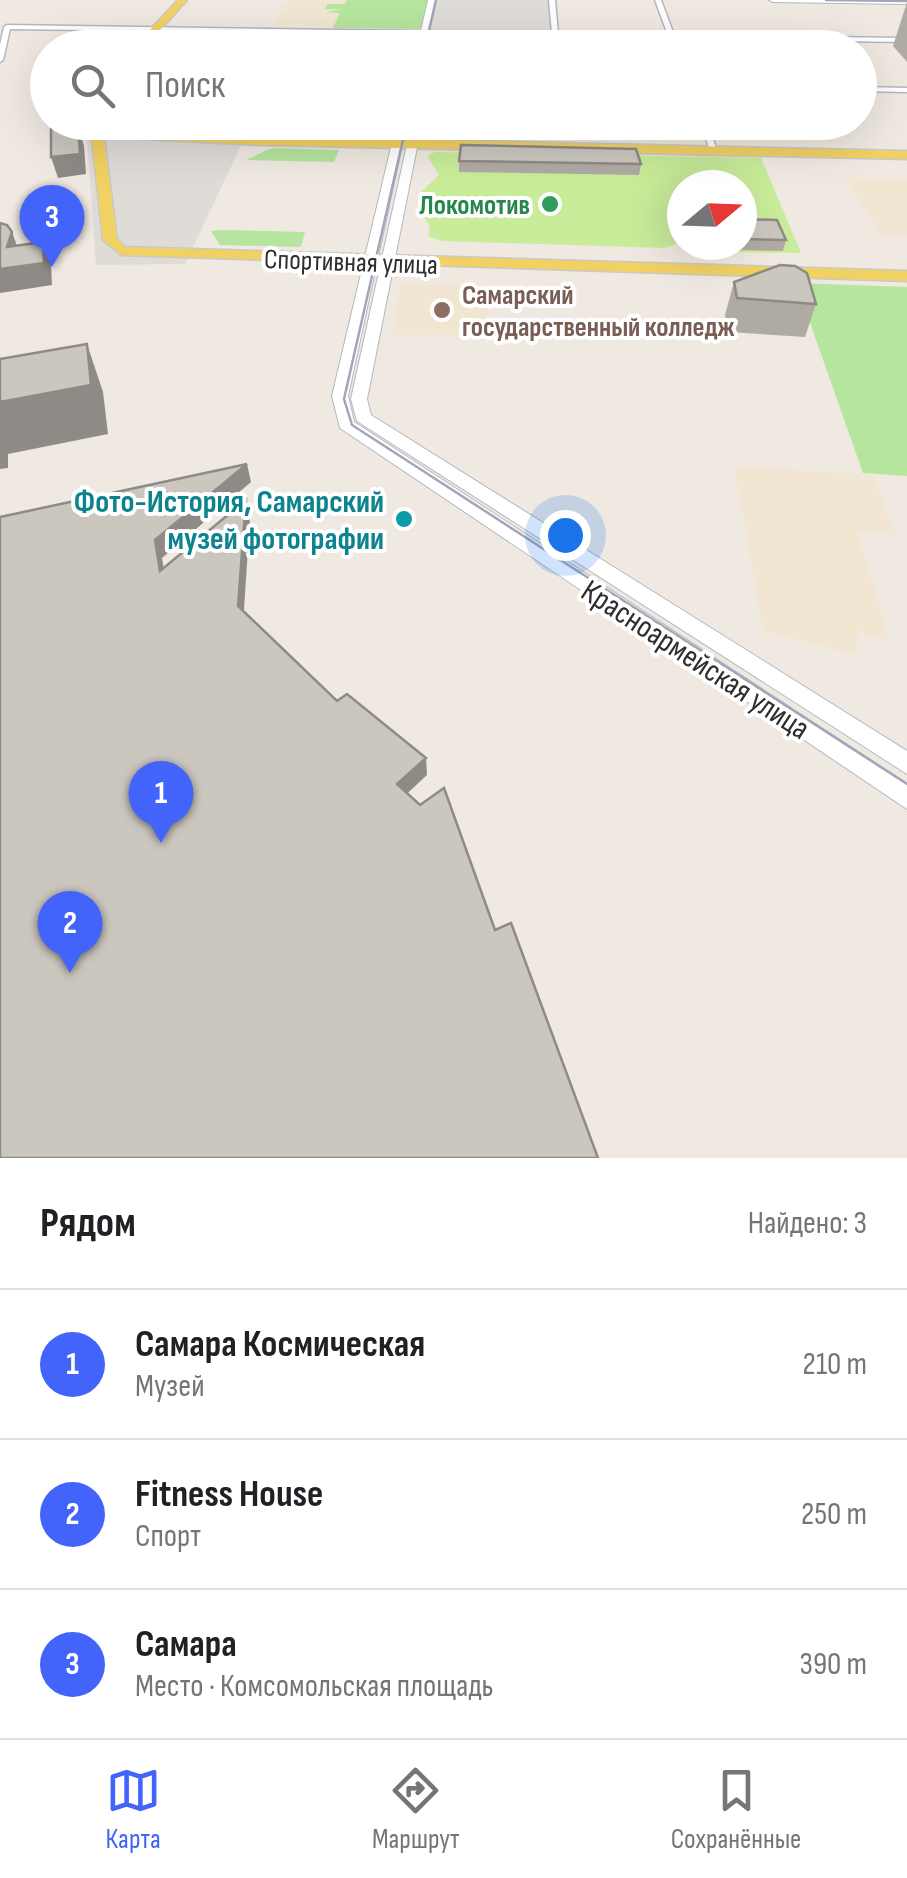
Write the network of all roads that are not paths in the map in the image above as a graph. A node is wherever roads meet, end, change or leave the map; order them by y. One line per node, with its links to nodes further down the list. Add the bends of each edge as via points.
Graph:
1 (182, 0): 10 (main road)
2 (432, 0): 12 (main road)
3 (442, 0): 13 (main road)
4 (552, 0): 14 (street)
5 (658, 0): 15 (street)
6 (773, 0): 7 (main road)
7 (884, 1): 8 (main road); 9 (main road)
8 (907, 2)
9 (896, 14)
10 (156, 28): 11 (street); 18 (street, via 6,27)
11 (335, 30)
12 (425, 30)
13 (436, 30)
14 (555, 30)
15 (670, 30)
16 (877, 39): 17 (street)
17 (907, 40)
18 (0, 60)
19 (877, 89): 20 (street)
20 (907, 90)
21 (98, 140): 28 (main road)
22 (107, 140): 28 (main road)
23 (245, 140): 27 (main road)
24 (404, 140): 27 (main road, Красноармейская улица)
25 (407, 140): 27 (main road, Красноармейская улица)
26 (710, 140): 29 (street)
27 (405, 144): 29 (main road); 31 (main road, Красноармейская улица); 32 (main road, Красноармейская улица)
28 (98, 148): 31 (main road, Спортивная улица, via 111,242 121,251)
29 (714, 150): 30 (main road)
30 (907, 154)
31 (370, 261): 32 (main road, Спортивная улица); 35 (main road, Красноармейская улица, via 340,396 346,424)
32 (388, 261): 33 (main road, Спортивная улица); 34 (main road, Красноармейская улица, via 359,399 364,417)
33 (907, 276)
34 (907, 764)
35 (907, 798)

